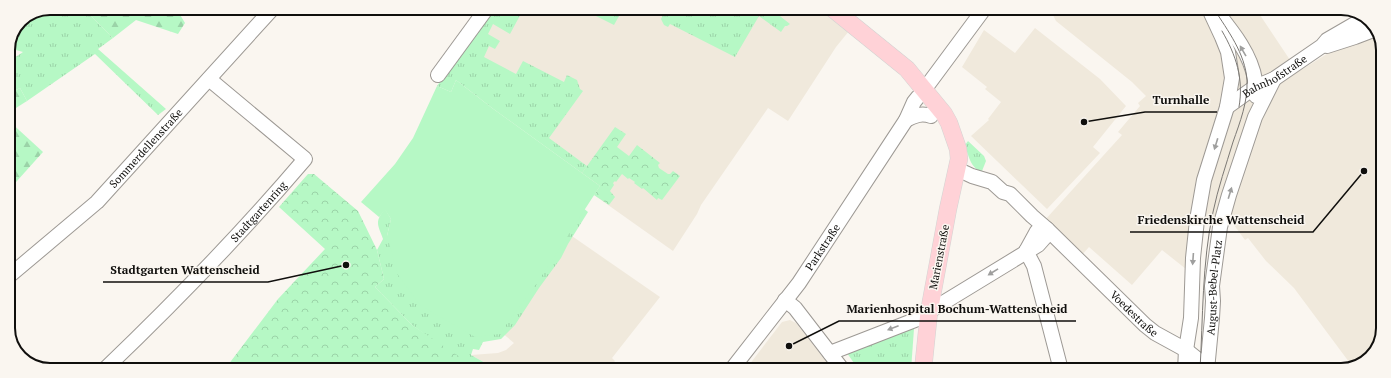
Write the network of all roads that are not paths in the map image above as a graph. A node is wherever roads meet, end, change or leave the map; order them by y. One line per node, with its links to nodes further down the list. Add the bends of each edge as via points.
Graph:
1 (267, 15): 11 (street, Sommerdellenstraße)
2 (482, 15): 10 (street)
3 (840, 15): 14 (main road, via 907,69)
4 (980, 15): 14 (street, Parkstraße)
5 (1212, 15): 15 (street, August-Bebel-Platz, via 1222,37 1230,65 1232,78)
6 (1220, 15): 13 (street, August-Bebel-Platz, one-way to 6, via 1246,55)
7 (1360, 21): 9 (street, Bahnhofstraße, via 1327,40)
8 (1370, 31): 9 (street, Bahnhofstraße, via 1330,46)
9 (1322, 46): 12 (street, Bahnhofstraße)
10 (438, 75)
11 (209, 79): 22 (street, Sommerdellenstraße, via 97,202); 27 (street, Stadtgartenring, via 305,159 200,276)
12 (1274, 79): 13 (street, Bahnhofstraße); 17 (street, August-Bebel-Platz)
13 (1255, 87): 15 (street, Bahnhofstraße); 17 (street, August-Bebel-Platz)
14 (921, 93): 16 (main road); 18 (street, Parkstraße); 19 (main road, via 949,123 958,149)
15 (1227, 107): 25 (street, August-Bebel-Platz, one-way to 25, via 1204,180 1197,220 1191,318)
16 (931, 116): 18 (street, via 919,114); 19 (main road, via 945,138)
17 (1255, 117): 34 (street, August-Bebel-Platz, one-way to 17, via 1212,286 1219,232)
18 (906, 120): 23 (street, Parkstraße, via 799,283)
19 (957, 169): 20 (street, Voedestraße, via 992,182 1003,192 1010,194 1032,216); 24 (main road, Marienstraße)
20 (1043, 232): 21 (street, via 1038,245); 25 (street, Voedestraße, via 1065,248 1155,333)
21 (1026, 251): 24 (street, one-way to 24); 31 (street, via 1034,266)
22 (15, 271)
23 (785, 300): 26 (street, via 795,308); 28 (street, Parkstraße)
24 (928, 312): 26 (street, one-way to 26, via 915,320); 30 (main road, Marienstraße)
25 (1186, 350): 32 (street, August-Bebel-Platz); 33 (street, Voedestraße)
26 (830, 353): 29 (street)
27 (111, 363)
28 (737, 363)
29 (837, 363)
30 (924, 363)
31 (1059, 363)
32 (1187, 363)
33 (1201, 363)
34 (1208, 363)

